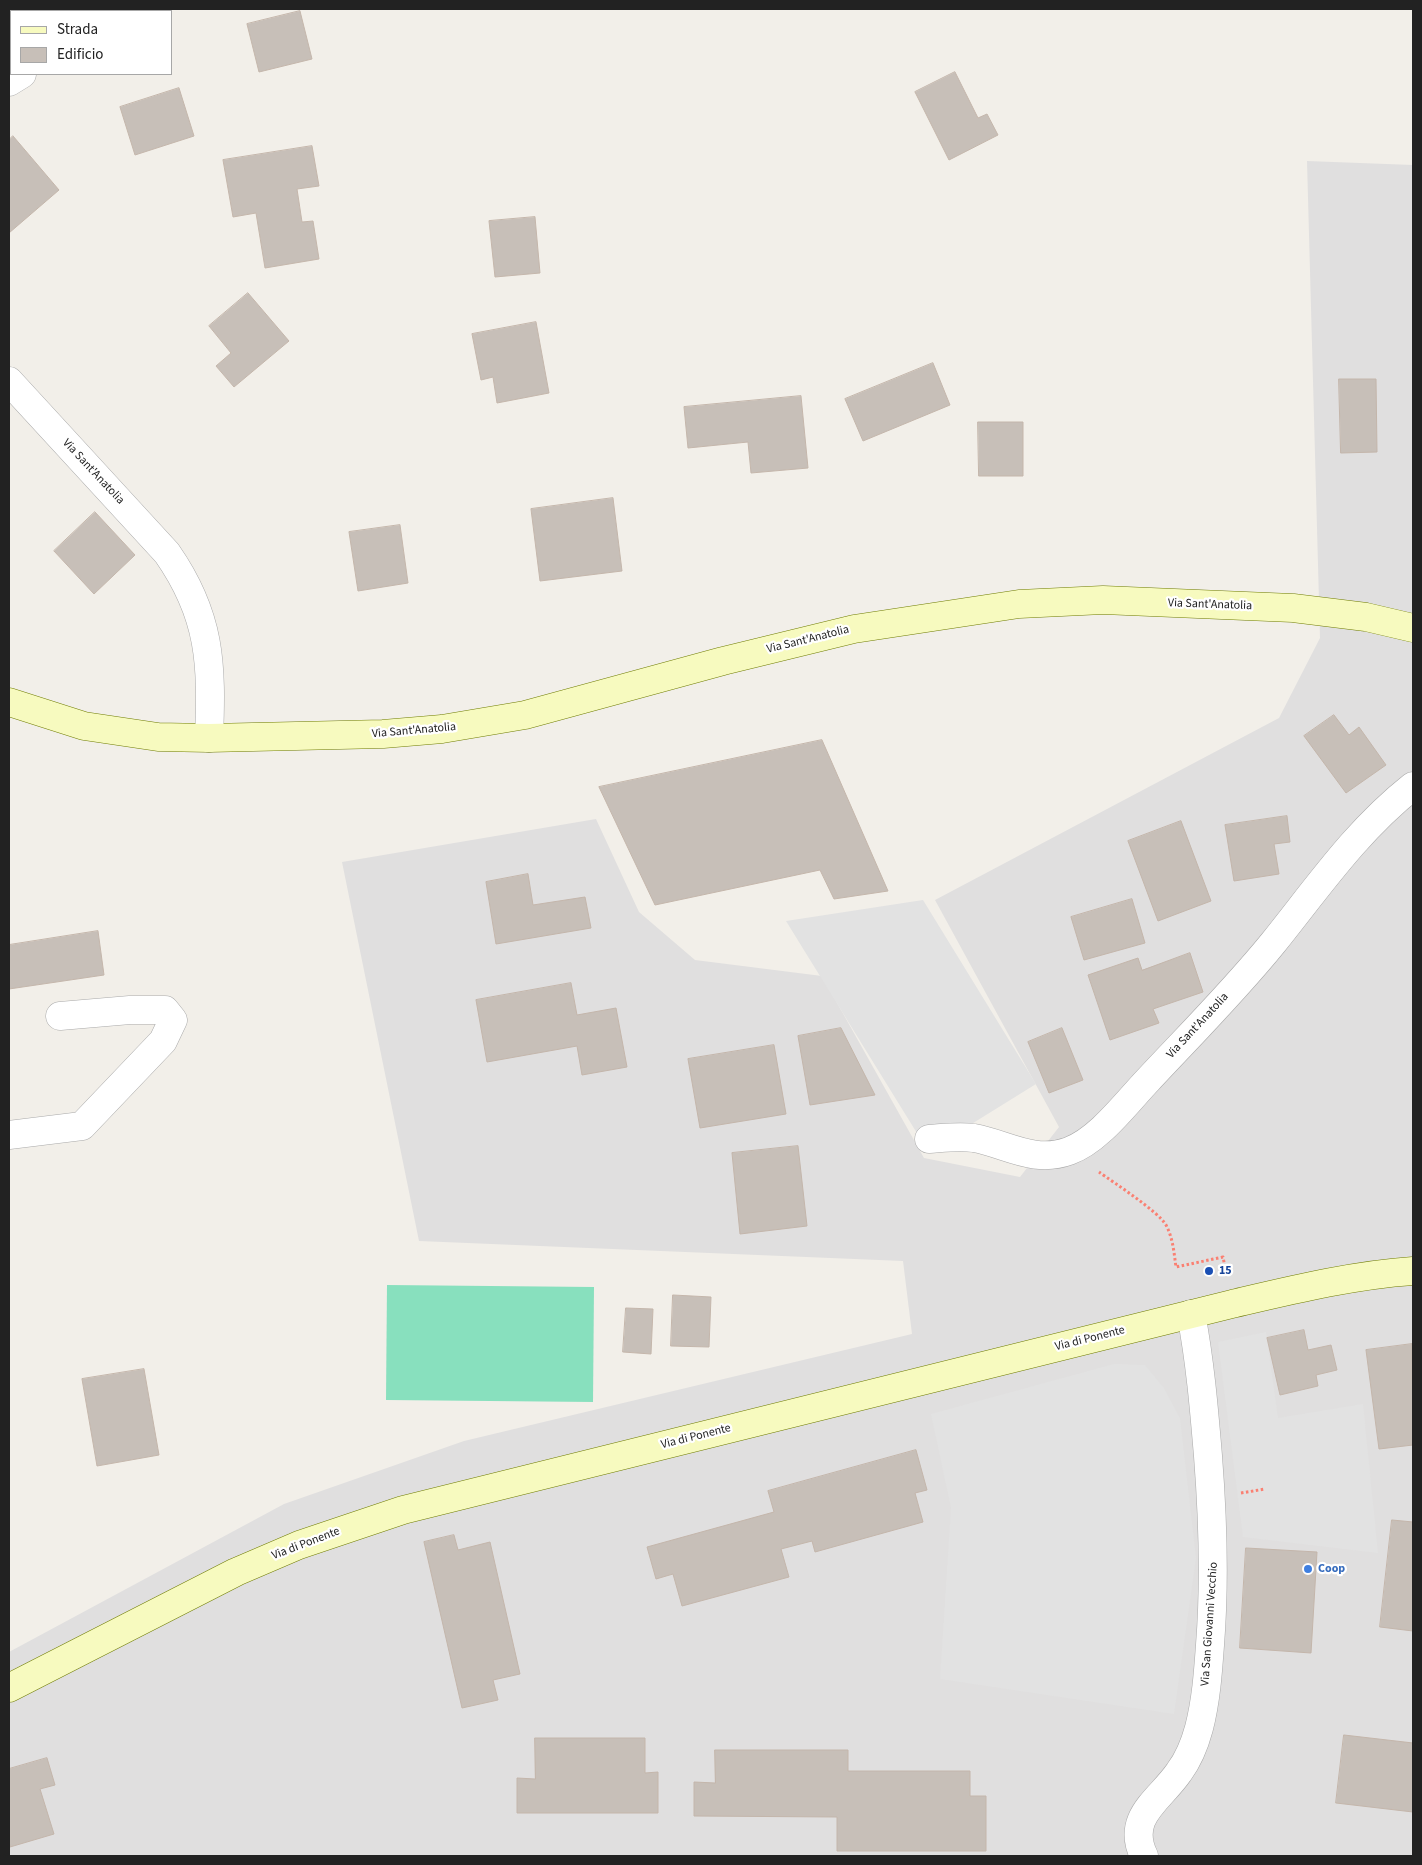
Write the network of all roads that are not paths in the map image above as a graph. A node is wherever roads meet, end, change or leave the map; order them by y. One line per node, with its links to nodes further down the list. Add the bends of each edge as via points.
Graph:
1 (20, 75): 2 (street)
2 (9, 82)
3 (9, 381): 6 (street, Via Sant'Anatolia, via 161,546 185,580 197,608 207,646 211,679)
4 (1413, 628): 6 (main road, Via Sant'Anatolia, via 1366,617 1294,608 1103,600 1019,604 854,629 525,715 469,725 411,733)
5 (9, 702): 6 (main road, Via Sant'Anatolia, via 69,722 110,730 158,737)
6 (209, 738)
7 (1413, 786): 10 (street, Via Sant'Anatolia, via 1370,824 1338,859 1272,944 1096,1134 1070,1150 1048,1155 1019,1152 974,1138)
8 (60, 1016): 9 (street, via 165,1010 173,1020 163,1041 82,1126)
9 (9, 1135)
10 (928, 1139)
11 (1413, 1271): 12 (main road, Via di Ponente, via 1329,1283)
12 (1192, 1314): 13 (main road, Via di Ponente, via 376,1518 299,1545 236,1572); 14 (street, Via San Giovanni Vecchio, via 1201,1373 1212,1508 1211,1631 1198,1728 1179,1772 1144,1813 1139,1831)
13 (9, 1688)
14 (1144, 1856)

